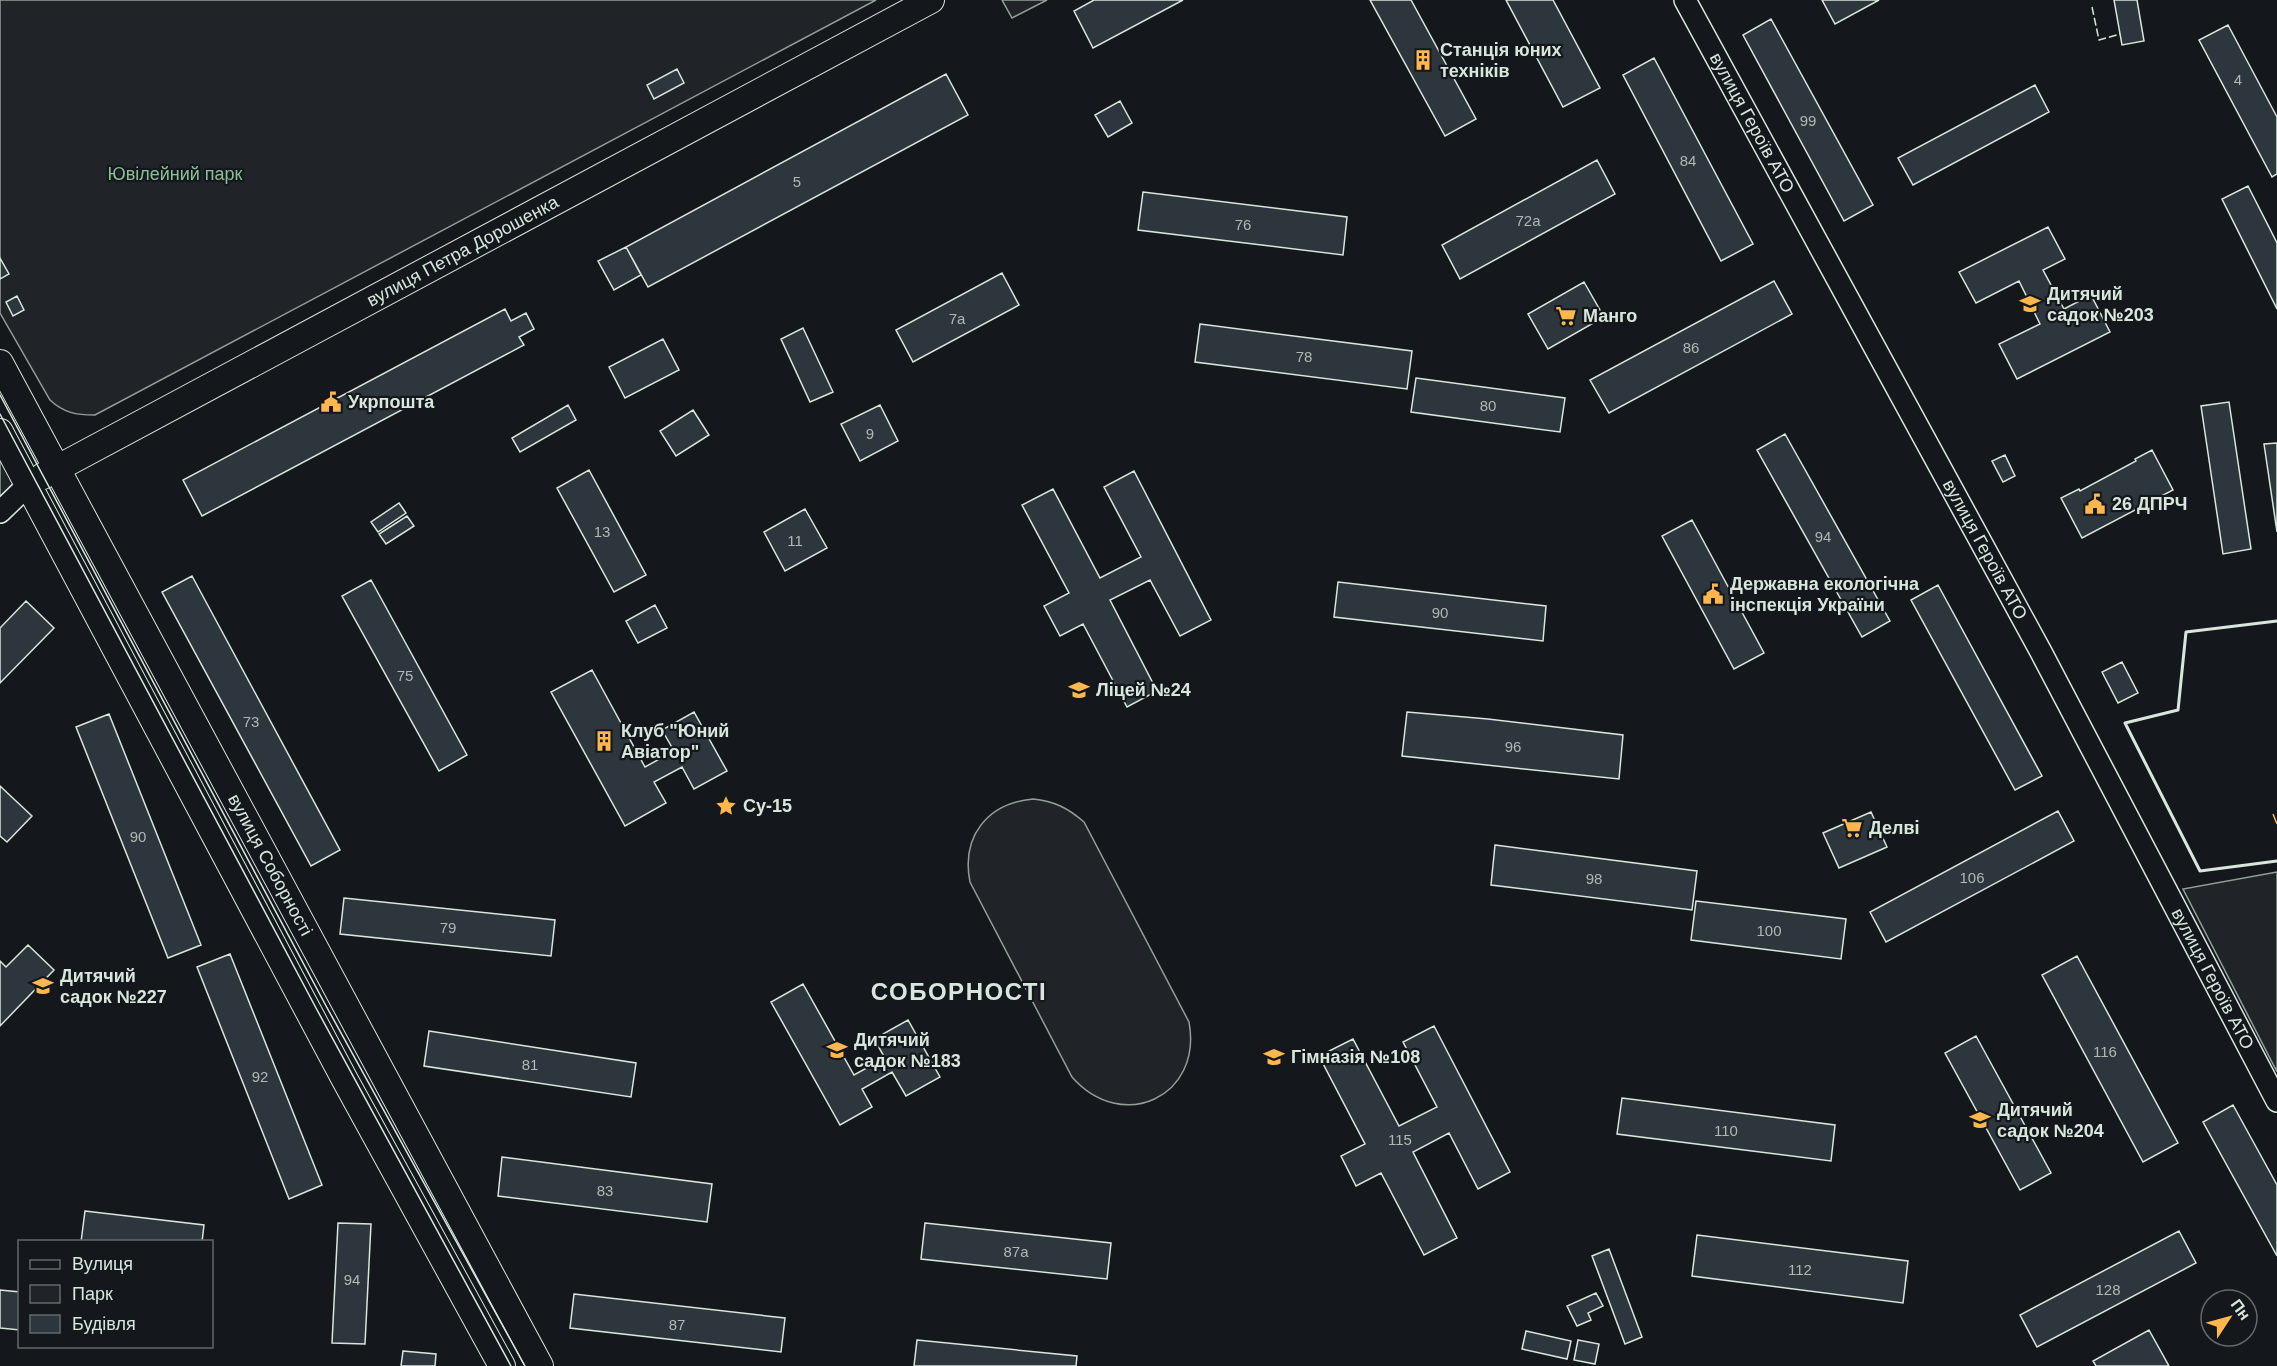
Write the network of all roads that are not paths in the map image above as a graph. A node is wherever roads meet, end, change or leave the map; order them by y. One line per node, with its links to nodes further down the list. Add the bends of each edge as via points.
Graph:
1 (931, 0): 5 (main road, вулиця Петра Дорошенка)
2 (1685, 0): 8 (street, вулиця Героїв АТО, via 2024,622)
3 (0, 363): 5 (main road, вулиця Соборності)
4 (0, 432): 6 (main road, вулиця Соборності)
5 (56, 469): 6 (main road, вулиця Петра Дорошенка); 10 (main road, вулиця Соборності)
6 (27, 486): 7 (street, вулиця Петра Дорошенка); 9 (main road, вулиця Соборності)
7 (0, 513)
8 (2277, 1101)
9 (502, 1366)
10 (540, 1366)

